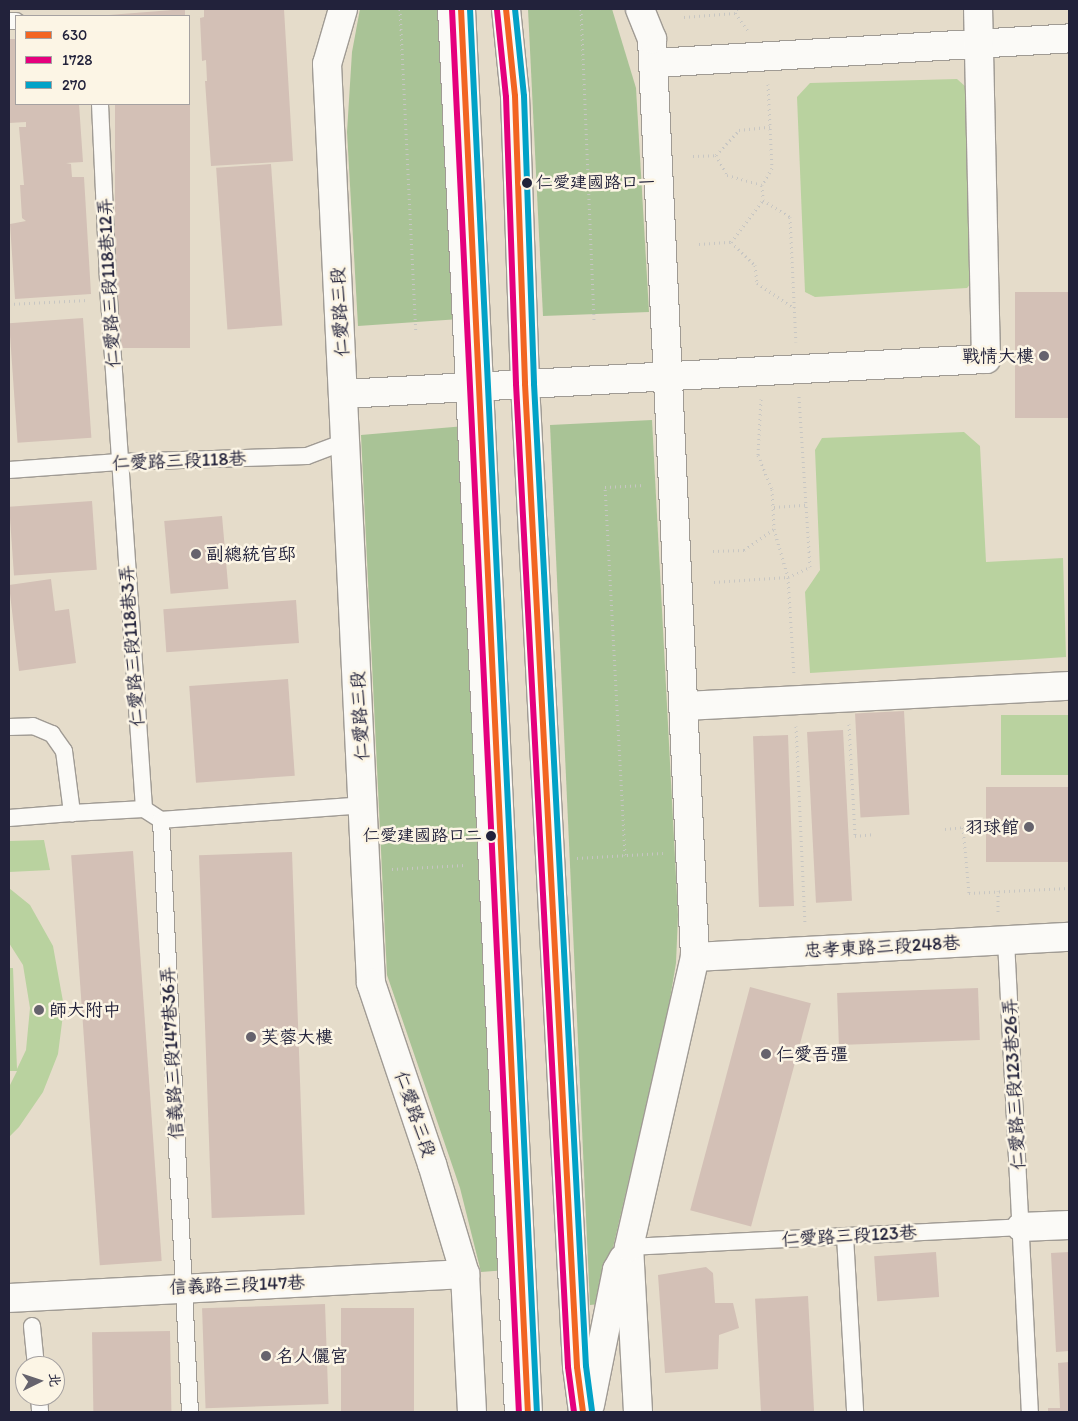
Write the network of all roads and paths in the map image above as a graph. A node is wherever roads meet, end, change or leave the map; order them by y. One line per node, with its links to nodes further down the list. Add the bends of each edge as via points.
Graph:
1 (324, 9): 17 (main road)
2 (343, 9): 17 (main road, 仁愛路三段)
3 (400, 9): 30 (path)
4 (446, 9): 35 (lane)
5 (461, 9): 35 (main road)
6 (506, 9): 34 (main road, via 515,96)
7 (581, 9): 29 (path)
8 (640, 9): 15 (main road)
9 (651, 9): 15 (main road)
10 (978, 9): 14 (main road)
11 (735, 13): 12 (path)
12 (684, 17)
13 (1069, 38): 14 (main road)
14 (980, 44): 16 (main road); 31 (main road, via 986,359)
15 (653, 51): 16 (main road); 33 (main road)
16 (767, 56): 19 (path)
17 (327, 64): 36 (main road, 仁愛路三段)
18 (100, 105): 26 (lane, 仁愛路三段118巷12弄)
19 (770, 127): 20 (path, via 739,130); 22 (path, via 772,168)
20 (716, 155): 21 (path); 22 (path, via 727,175)
21 (693, 156)
22 (762, 185): 23 (path)
23 (764, 200): 24 (path); 28 (path, via 790,217)
24 (731, 242): 25 (path); 28 (path, via 756,265 757,283)
25 (699, 244)
26 (109, 298): 27 (path); 38 (lane, 仁愛路三段118巷12弄)
27 (9, 304)
28 (794, 308): 31 (path)
29 (594, 322)
30 (416, 332)
31 (798, 369): 32 (main road); 41 (path)
32 (759, 371): 33 (main road); 42 (path, via 762,419 758,455 772,489)
33 (667, 378): 34 (main road); 40 (main road)
34 (526, 384): 35 (main road); 83 (main road, via 577,1367)
35 (471, 386): 36 (main road); 81 (lane); 82 (main road)
36 (343, 394): 37 (main road, 仁愛路三段)
37 (347, 441): 38 (lane, 仁愛路三段118巷, via 308,456); 52 (main road, 仁愛路三段)
38 (119, 462): 39 (lane, 仁愛路三段118巷); 53 (lane, 仁愛路三段118巷3弄)
39 (9, 470)
40 (674, 483): 50 (main road); 60 (path, via 605,487)
41 (806, 505): 42 (path); 45 (path, via 810,567)
42 (774, 507): 43 (path)
43 (774, 529): 44 (path, via 744,550); 45 (path)
44 (713, 551)
45 (788, 577): 46 (path); 49 (path)
46 (714, 582)
47 (1069, 686): 48 (main road)
48 (847, 696): 49 (main road); 58 (path, via 855,836)
49 (795, 699): 50 (main road); 66 (path)
50 (685, 706): 69 (main road)
51 (9, 727): 54 (lane, via 40,729 52,734 64,751)
52 (364, 805): 56 (lane); 74 (main road, 仁愛路三段, via 371,983)
53 (144, 809): 54 (lane); 56 (lane)
54 (72, 813): 55 (lane)
55 (9, 818)
56 (161, 820): 75 (lane, 信義路三段147巷36弄)
57 (945, 828): 65 (path, via 963,827 969,893)
58 (876, 834)
59 (669, 852): 60 (path)
60 (625, 856): 61 (path)
61 (575, 858)
62 (468, 865): 63 (path)
63 (388, 870)
64 (1069, 888): 65 (path)
65 (998, 891): 67 (path)
66 (805, 927)
67 (1002, 932): 68 (main road, 忠孝東路三段248巷); 69 (main road, 忠孝東路三段248巷); 71 (lane, 仁愛路三段123巷26弄)
68 (1069, 937)
69 (696, 958): 73 (main road)
70 (1069, 1225): 71 (main road, 仁愛路三段123巷)
71 (1021, 1227): 72 (lane, 仁愛路三段123巷); 87 (lane, 仁愛路三段123巷26弄)
72 (845, 1236): 73 (lane, 仁愛路三段123巷); 86 (lane)
73 (629, 1247): 84 (main road, via 618,1270); 85 (main road)
74 (465, 1274): 75 (main road, 信義路三段147巷); 80 (main road, 仁愛路三段)
75 (184, 1287): 76 (main road, 信義路三段147巷); 79 (lane, 信義路三段147巷36弄)
76 (9, 1298)
77 (32, 1326): 78 (lane)
78 (35, 1356)
79 (190, 1412)
80 (472, 1412)
81 (513, 1412)
82 (528, 1412)
83 (583, 1412)
84 (588, 1412)
85 (638, 1412)
86 (854, 1412)
87 (1030, 1412)

